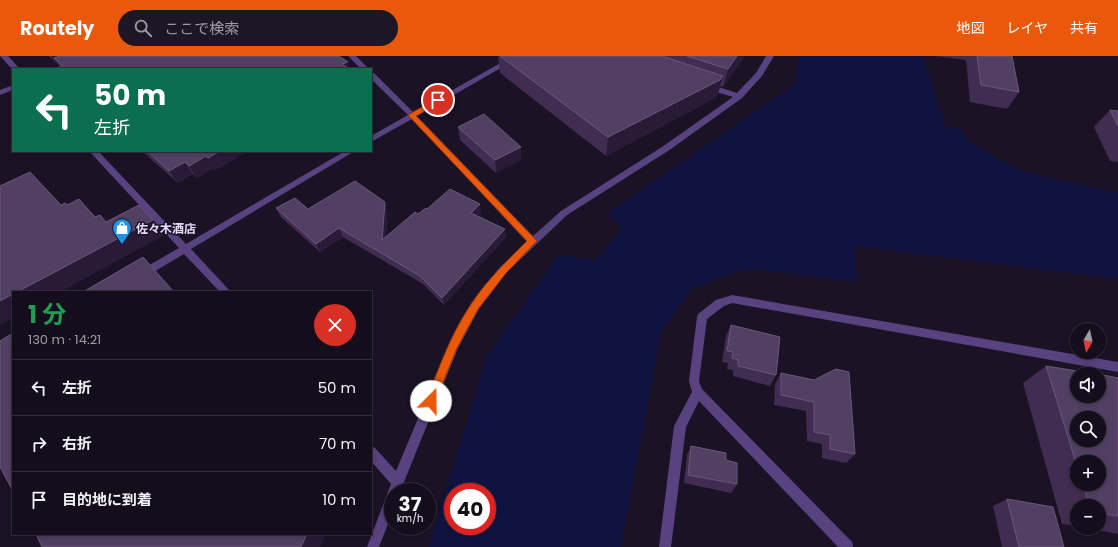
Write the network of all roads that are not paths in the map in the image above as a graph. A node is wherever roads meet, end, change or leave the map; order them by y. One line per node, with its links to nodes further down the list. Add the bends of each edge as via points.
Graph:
1 (4, 56): 6 (street)
2 (90, 56): 7 (street)
3 (352, 56): 8 (street)
4 (518, 56): 14 (street)
5 (770, 56): 13 (street, via 759,74)
6 (15, 68)
7 (60, 68)
8 (364, 68)
9 (372, 76): 14 (street)
10 (702, 84): 13 (street)
11 (12, 87): 12 (street)
12 (0, 93)
13 (739, 96): 18 (street, via 665,149 564,213)
14 (412, 115): 15 (street); 18 (street)
15 (372, 138)
16 (94, 152): 19 (street)
17 (349, 152): 19 (street)
18 (532, 241): 26 (street, via 503,270 475,306 453,347)
19 (186, 248): 20 (street); 21 (street)
20 (132, 280)
21 (225, 291)
22 (1118, 368): 23 (street, via 732,299 720,303 702,317 694,380)
23 (698, 392): 29 (street, via 680,426); 30 (street)
24 (372, 454): 25 (street)
25 (391, 483)
26 (397, 483)
27 (384, 518): 28 (street)
28 (373, 547)
29 (665, 547)
30 (847, 547)

